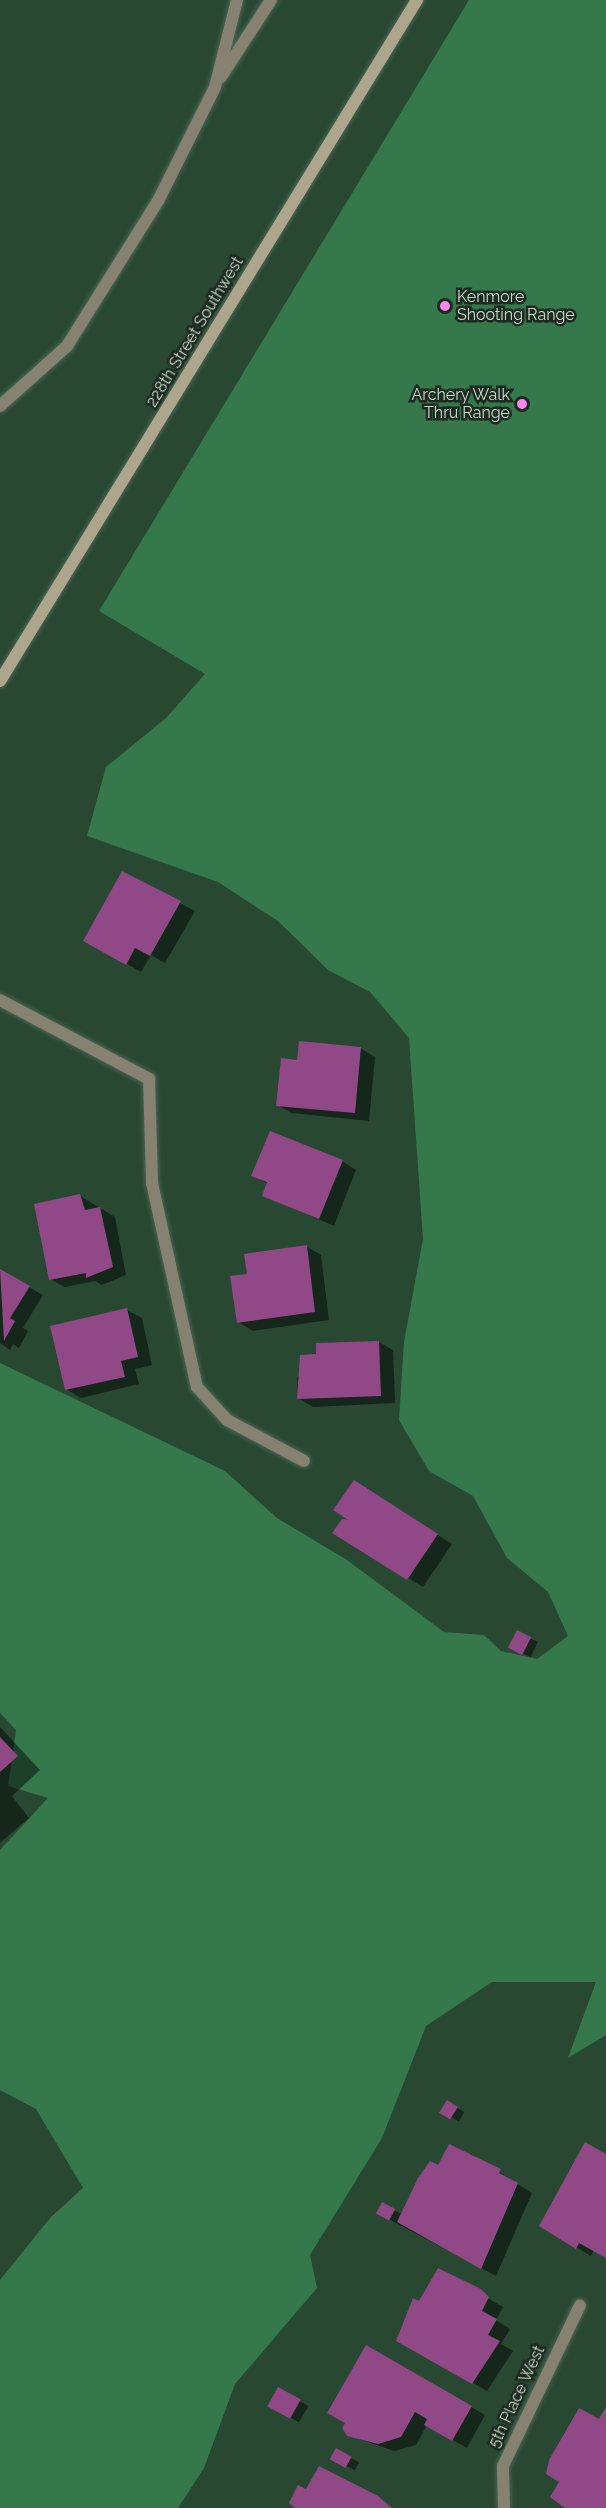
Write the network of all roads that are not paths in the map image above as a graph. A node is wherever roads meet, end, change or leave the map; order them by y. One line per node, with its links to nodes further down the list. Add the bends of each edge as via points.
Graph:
1 (237, 0): 4 (street)
2 (271, 0): 4 (street)
3 (417, 0): 6 (main road, 228th Street Southwest)
4 (214, 87): 5 (street, via 158,201 67,346)
5 (0, 406)
6 (0, 678)
7 (0, 1000): 8 (street, via 149,1079 152,1183 197,1387 227,1420)
8 (304, 1461)
9 (580, 2305): 10 (street, 5th Place West, via 503,2466)
10 (504, 2508)

